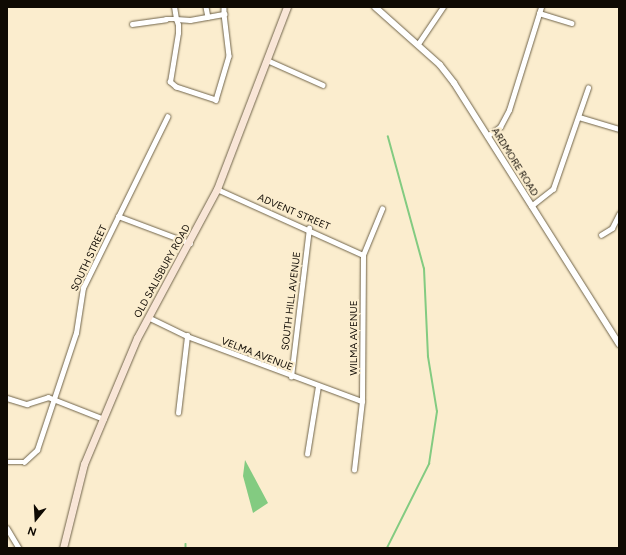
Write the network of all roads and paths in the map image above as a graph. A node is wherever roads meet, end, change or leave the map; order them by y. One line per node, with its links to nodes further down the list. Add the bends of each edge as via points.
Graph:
1 (174, 7): 11 (street)
2 (206, 7): 10 (street)
3 (224, 7): 8 (street)
4 (287, 7): 15 (main road, OLD SALISBURY ROAD)
5 (376, 7): 14 (street, ARDMORE ROAD)
6 (443, 7): 14 (street)
7 (541, 7): 9 (street)
8 (224, 14): 10 (street); 11 (street, via 228,56 216,100 176,87 170,82 177,39)
9 (539, 14): 12 (street); 21 (street, via 509,110 500,126)
10 (208, 17): 11 (street)
11 (176, 19): 13 (street)
12 (571, 23)
13 (132, 24)
14 (418, 44): 21 (street, ARDMORE ROAD, via 454,83)
15 (267, 60): 16 (street); 22 (main road, OLD SALISBURY ROAD)
16 (323, 85)
17 (588, 88): 19 (street)
18 (167, 117): 26 (street, SOUTH STREET)
19 (579, 117): 20 (street); 23 (street, via 553,189)
20 (619, 129)
21 (487, 136): 23 (street, ARDMORE ROAD)
22 (217, 188): 27 (street, ADVENT STREET); 29 (main road, OLD SALISBURY ROAD)
23 (531, 206): 33 (street, ARDMORE ROAD)
24 (382, 209): 30 (street, WILMA AVENUE)
25 (619, 214): 28 (street, via 612,228)
26 (118, 216): 29 (street); 37 (street, SOUTH STREET, via 80,296 76,333)
27 (308, 228): 30 (street, ADVENT STREET); 34 (street, SOUTH HILL AVENUE)
28 (601, 235)
29 (190, 244): 31 (main road, OLD SALISBURY ROAD)
30 (363, 255): 38 (street, WILMA AVENUE)
31 (148, 317): 32 (street, VELMA AVENUE); 40 (main road, OLD SALISBURY ROAD)
32 (187, 336): 34 (street, VELMA AVENUE); 39 (street)
33 (619, 344)
34 (291, 376): 35 (street, VELMA AVENUE)
35 (318, 386): 38 (street, VELMA AVENUE); 41 (street)
36 (7, 398): 37 (street, via 27,404 48,397)
37 (54, 399): 40 (street); 42 (street, SOUTH STREET, via 37,450 30,459)
38 (362, 401): 43 (street, WILMA AVENUE)
39 (178, 414)
40 (104, 419): 46 (main road, OLD SALISBURY ROAD, via 76,488)
41 (306, 454)
42 (7, 462)
43 (354, 470)
44 (7, 528): 45 (street)
45 (19, 548)
46 (63, 548)

